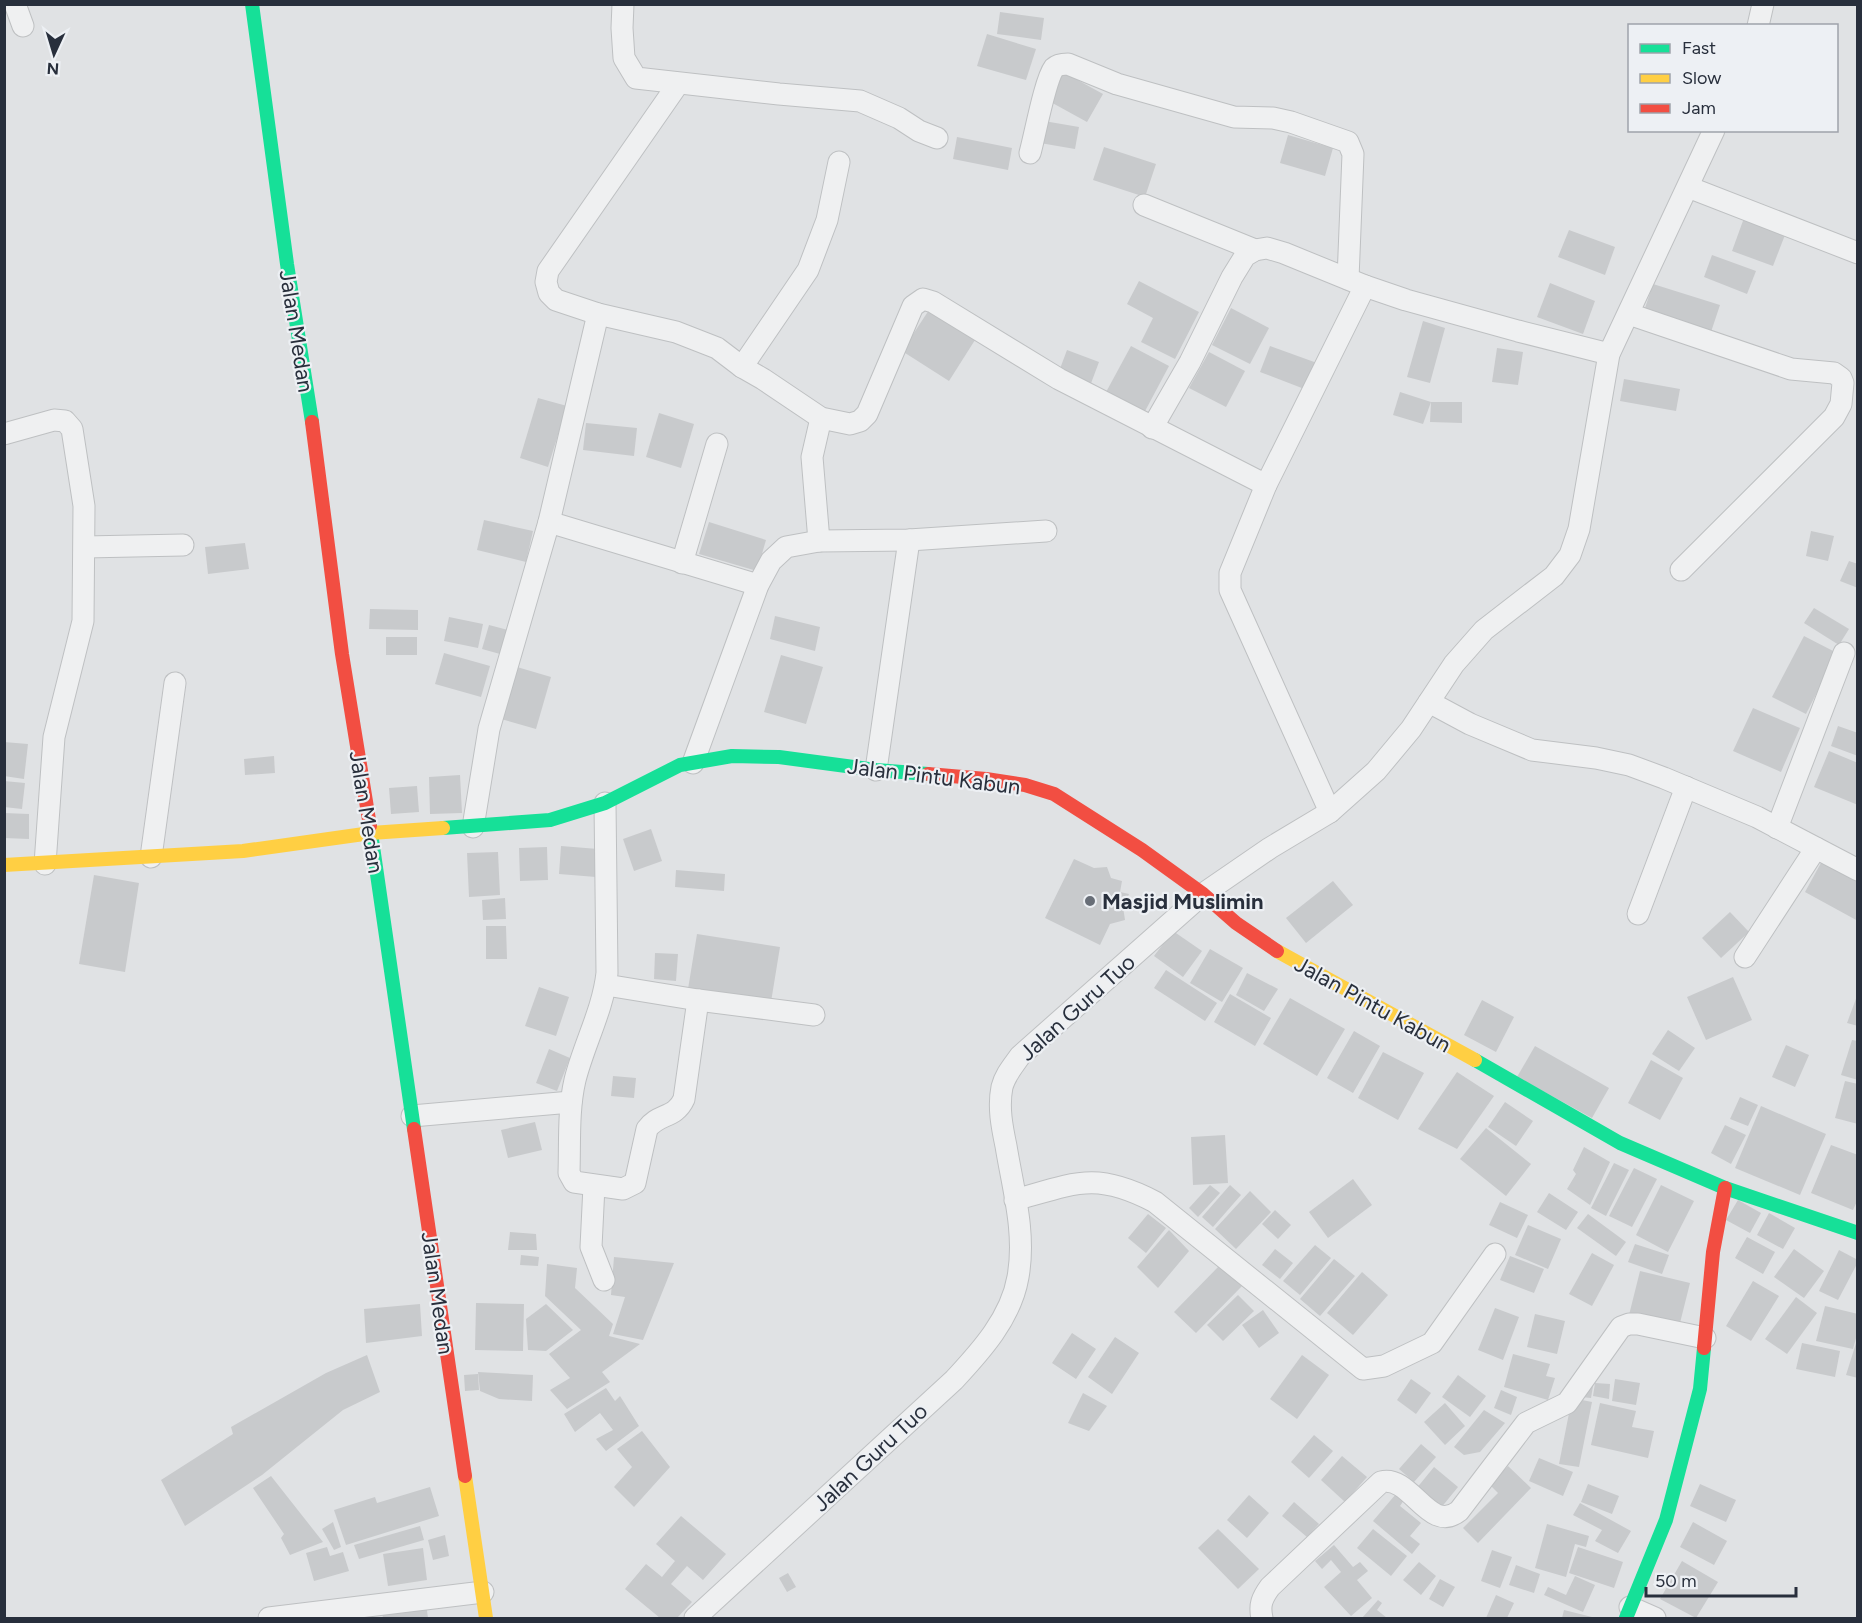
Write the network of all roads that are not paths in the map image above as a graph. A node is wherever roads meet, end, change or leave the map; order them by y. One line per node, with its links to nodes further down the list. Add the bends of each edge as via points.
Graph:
1 (15, 4): 6 (street)
2 (252, 4): 45 (street, Jalan Medan, via 342,654)
3 (623, 4): 7 (street, via 624,58 636,78)
4 (1763, 4): 5 (street)
5 (1758, 24)
6 (23, 26)
7 (678, 84): 9 (street, via 860,101); 17 (street, via 548,271 549,293 556,300)
8 (1713, 132): 12 (street, Jalan Guru Tuo)
9 (937, 138)
10 (1030, 153): 16 (street, via 1046,90 1054,68 1061,64 1234,117 1273,118 1348,142 1353,154)
11 (839, 162): 20 (street, via 827,220 808,270)
12 (1688, 187): 15 (street); 18 (street, Jalan Guru Tuo)
13 (1144, 206): 14 (street)
14 (1255, 250): 16 (street, via 1268,248 1284,253); 22 (street, via 1245,256 1232,277)
15 (1857, 253)
16 (1357, 282): 19 (street, via 1450,313); 25 (street)
17 (598, 314): 20 (street, via 676,332 717,348); 26 (street)
18 (1629, 314): 19 (street, Jalan Guru Tuo); 33 (street, via 1791,369 1834,373 1843,383 1841,404 1834,417)
19 (1610, 354): 37 (street, Jalan Guru Tuo, via 1579,529 1570,555 1554,576 1484,630 1454,664)
20 (742, 367): 21 (street)
21 (820, 418): 22 (street, via 850,424 860,422 867,414 913,306 923,299); 29 (street, via 812,457)
22 (1152, 428): 25 (street)
23 (4, 434): 31 (street, via 54,420 65,421 72,429 84,506)
24 (717, 444): 32 (street)
25 (1266, 485): 42 (street, via 1230,573 1230,590)
26 (549, 522): 32 (street); 43 (street, via 489,729)
27 (1046, 531): 28 (street)
28 (909, 540): 29 (street); 39 (street)
29 (819, 541): 34 (street, via 786,548 771,561)
30 (183, 544): 31 (street)
31 (85, 547): 48 (street, via 83,621 54,737)
32 (682, 563): 34 (street)
33 (1682, 570)
34 (758, 585): 38 (street)
35 (1845, 653): 44 (street)
36 (175, 683): 47 (street)
37 (1429, 702): 40 (street, via 1532,750 1629,765); 42 (street, Jalan Guru Tuo, via 1376,771)
38 (693, 762): 39 (street, Jalan Pintu Kabun, via 732,756 779,757); 41 (street, Jalan Pintu Kabun)
39 (876, 770): 51 (street, Jalan Pintu Kabun, via 986,779 1054,794)
40 (1686, 787): 44 (street); 52 (street)
41 (605, 803): 43 (street, Jalan Pintu Kabun, via 550,820); 54 (street)
42 (1330, 812): 51 (street, Jalan Guru Tuo)
43 (473, 827): 45 (street, Jalan Pintu Kabun)
44 (1777, 828): 46 (street)
45 (371, 833): 47 (street, Jalan Pintu Kabun, via 243,851); 58 (street, Jalan Medan)
46 (1816, 848): 50 (street); 53 (street)
47 (151, 857): 48 (street, Jalan Pintu Kabun)
48 (45, 864): 49 (street, Jalan Pintu Kabun)
49 (4, 865)
50 (1857, 870)
51 (1203, 894): 60 (street, Jalan Pintu Kabun, via 1268,946 1620,1143); 61 (street, Jalan Guru Tuo, via 1020,1056 1009,1071 999,1106)
52 (1638, 914)
53 (1745, 957)
54 (606, 985): 55 (street); 57 (street)
55 (698, 1000): 56 (street); 59 (street, via 684,1099 679,1109 651,1122 635,1183 623,1189)
56 (814, 1015)
57 (571, 1102): 58 (street); 59 (street, via 569,1173 577,1184)
58 (412, 1116): 66 (street, Jalan Medan)
59 (594, 1186): 64 (street, via 591,1247)
60 (1725, 1188): 62 (street, Jalan Pintu Kabun); 65 (street, via 1713,1252)
61 (1015, 1200): 63 (street, via 1080,1182 1132,1190 1155,1202 1363,1369 1384,1366 1432,1343); 70 (street, Jalan Guru Tuo, via 1020,1228 1018,1278 996,1330 954,1380)
62 (1857, 1233)
63 (1495, 1254)
64 (604, 1280)
65 (1705, 1338): 67 (street, via 1700,1389 1678,1478 1666,1520); 71 (street, via 1638,1324 1621,1327 1567,1403 1526,1423 1459,1511 1444,1518 1398,1484 1381,1482 1270,1587 1260,1606)
66 (483, 1592): 68 (street); 69 (street, Jalan Medan)
67 (1628, 1613): 72 (street)
68 (269, 1618)
69 (486, 1618)
70 (695, 1618)
71 (1262, 1618)
72 (1655, 1618)

